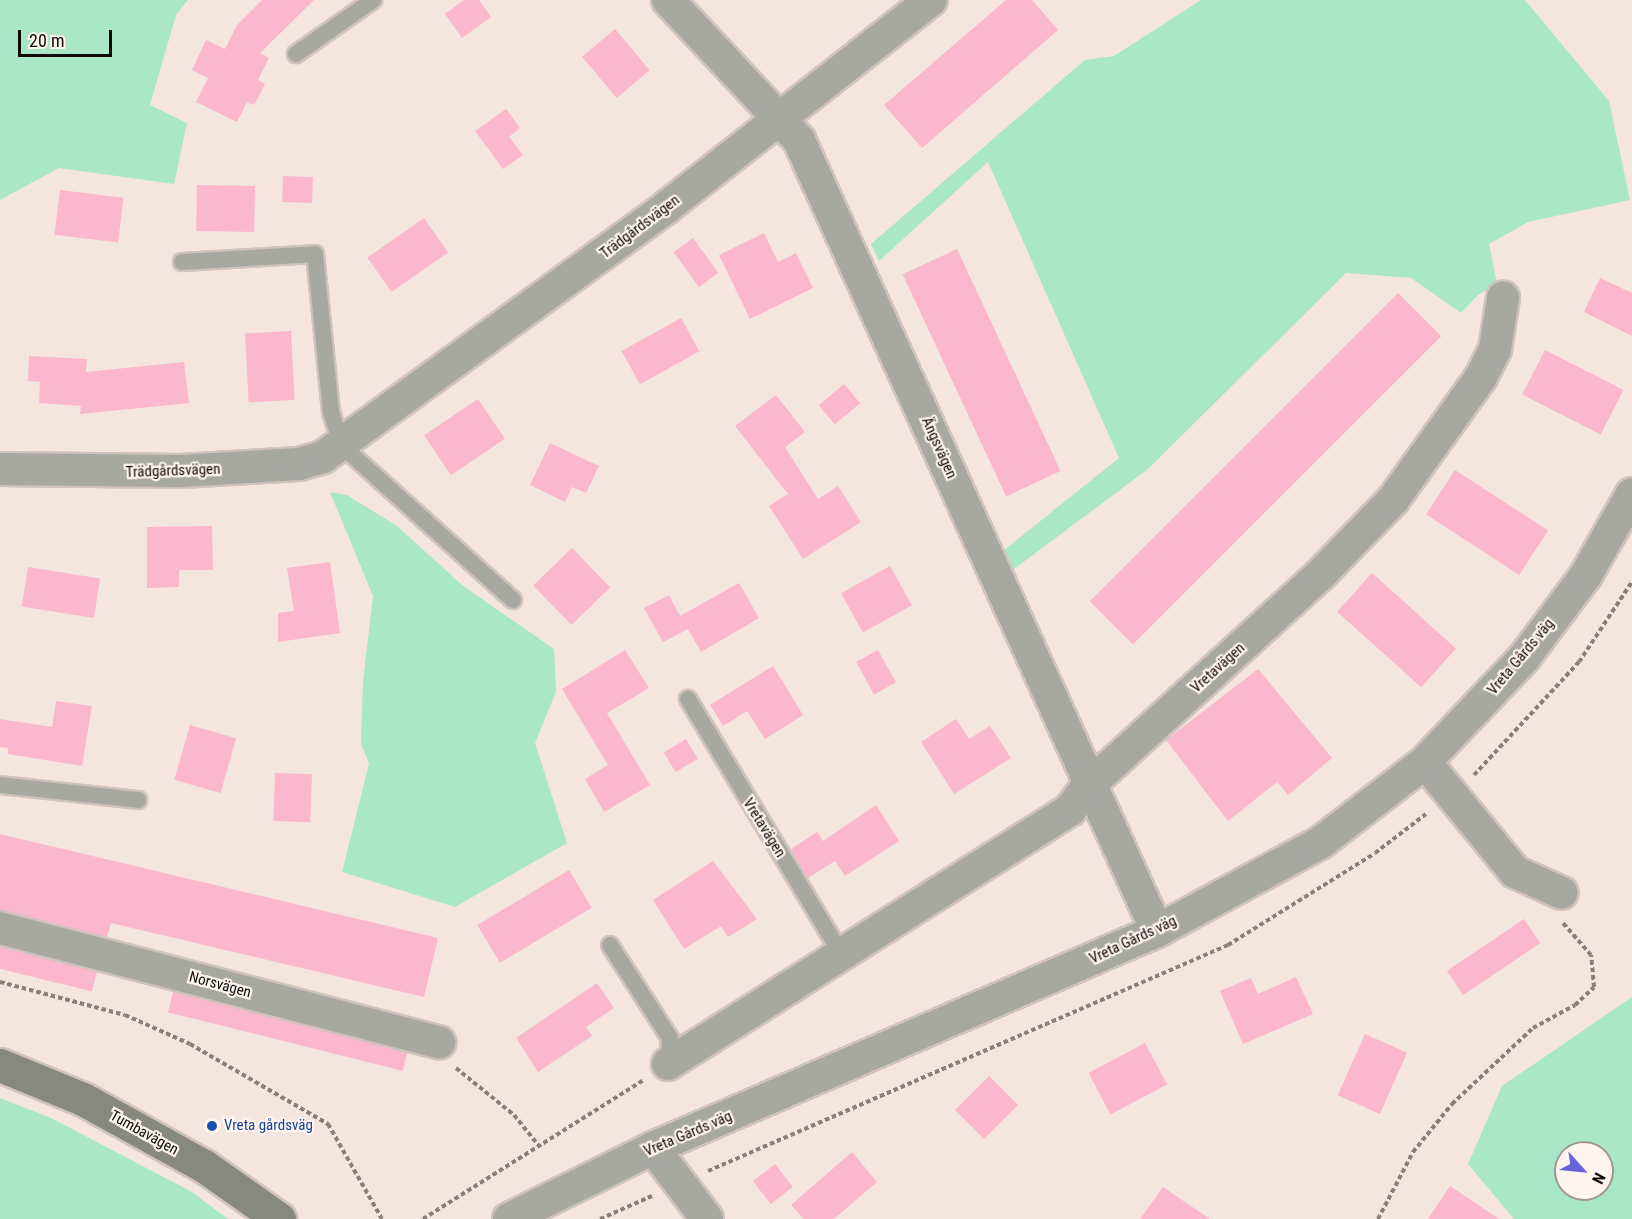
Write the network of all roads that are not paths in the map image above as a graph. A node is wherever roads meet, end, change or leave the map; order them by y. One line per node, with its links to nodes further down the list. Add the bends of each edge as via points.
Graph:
1 (373, 0): 4 (lane)
2 (668, 0): 5 (street, Ängsvägen)
3 (931, 0): 5 (street, Trädgårdsvägen)
4 (296, 54)
5 (782, 118): 8 (street, Trädgårdsvägen); 15 (street, Ängsvägen, via 799,140 1074,746)
6 (182, 262): 8 (lane, via 315,254 331,412)
7 (1503, 298): 15 (street, Vretavägen, via 1495,349 1481,377 1393,500 1322,573)
8 (342, 446): 9 (street, Trädgårdsvägen, via 299,464 127,473); 11 (lane)
9 (0, 469)
10 (1632, 494): 13 (street, Vreta Gårds väg, via 1586,575 1524,658)
11 (513, 600)
12 (687, 699): 21 (lane, Vretavägen)
13 (1425, 762): 17 (street, via 1515,872); 19 (street, Vreta Gårds väg, via 1320,843)
14 (0, 785): 16 (lane)
15 (1088, 787): 19 (street, Ängsvägen); 21 (street, Vretavägen, via 1070,810)
16 (138, 800)
17 (1562, 893)
18 (0, 927): 22 (street, Norsvägen)
19 (1157, 931): 25 (street, Vreta Gårds väg)
20 (610, 945): 23 (lane, via 670,1038)
21 (842, 955): 23 (street, Vretavägen)
22 (439, 1042)
23 (668, 1064)
24 (0, 1065): 26 (main road, Tumbavägen, via 83,1099 204,1166)
25 (653, 1148): 27 (street, Vreta Gårds väg); 28 (street)
26 (279, 1219)
27 (509, 1219)
28 (707, 1219)

